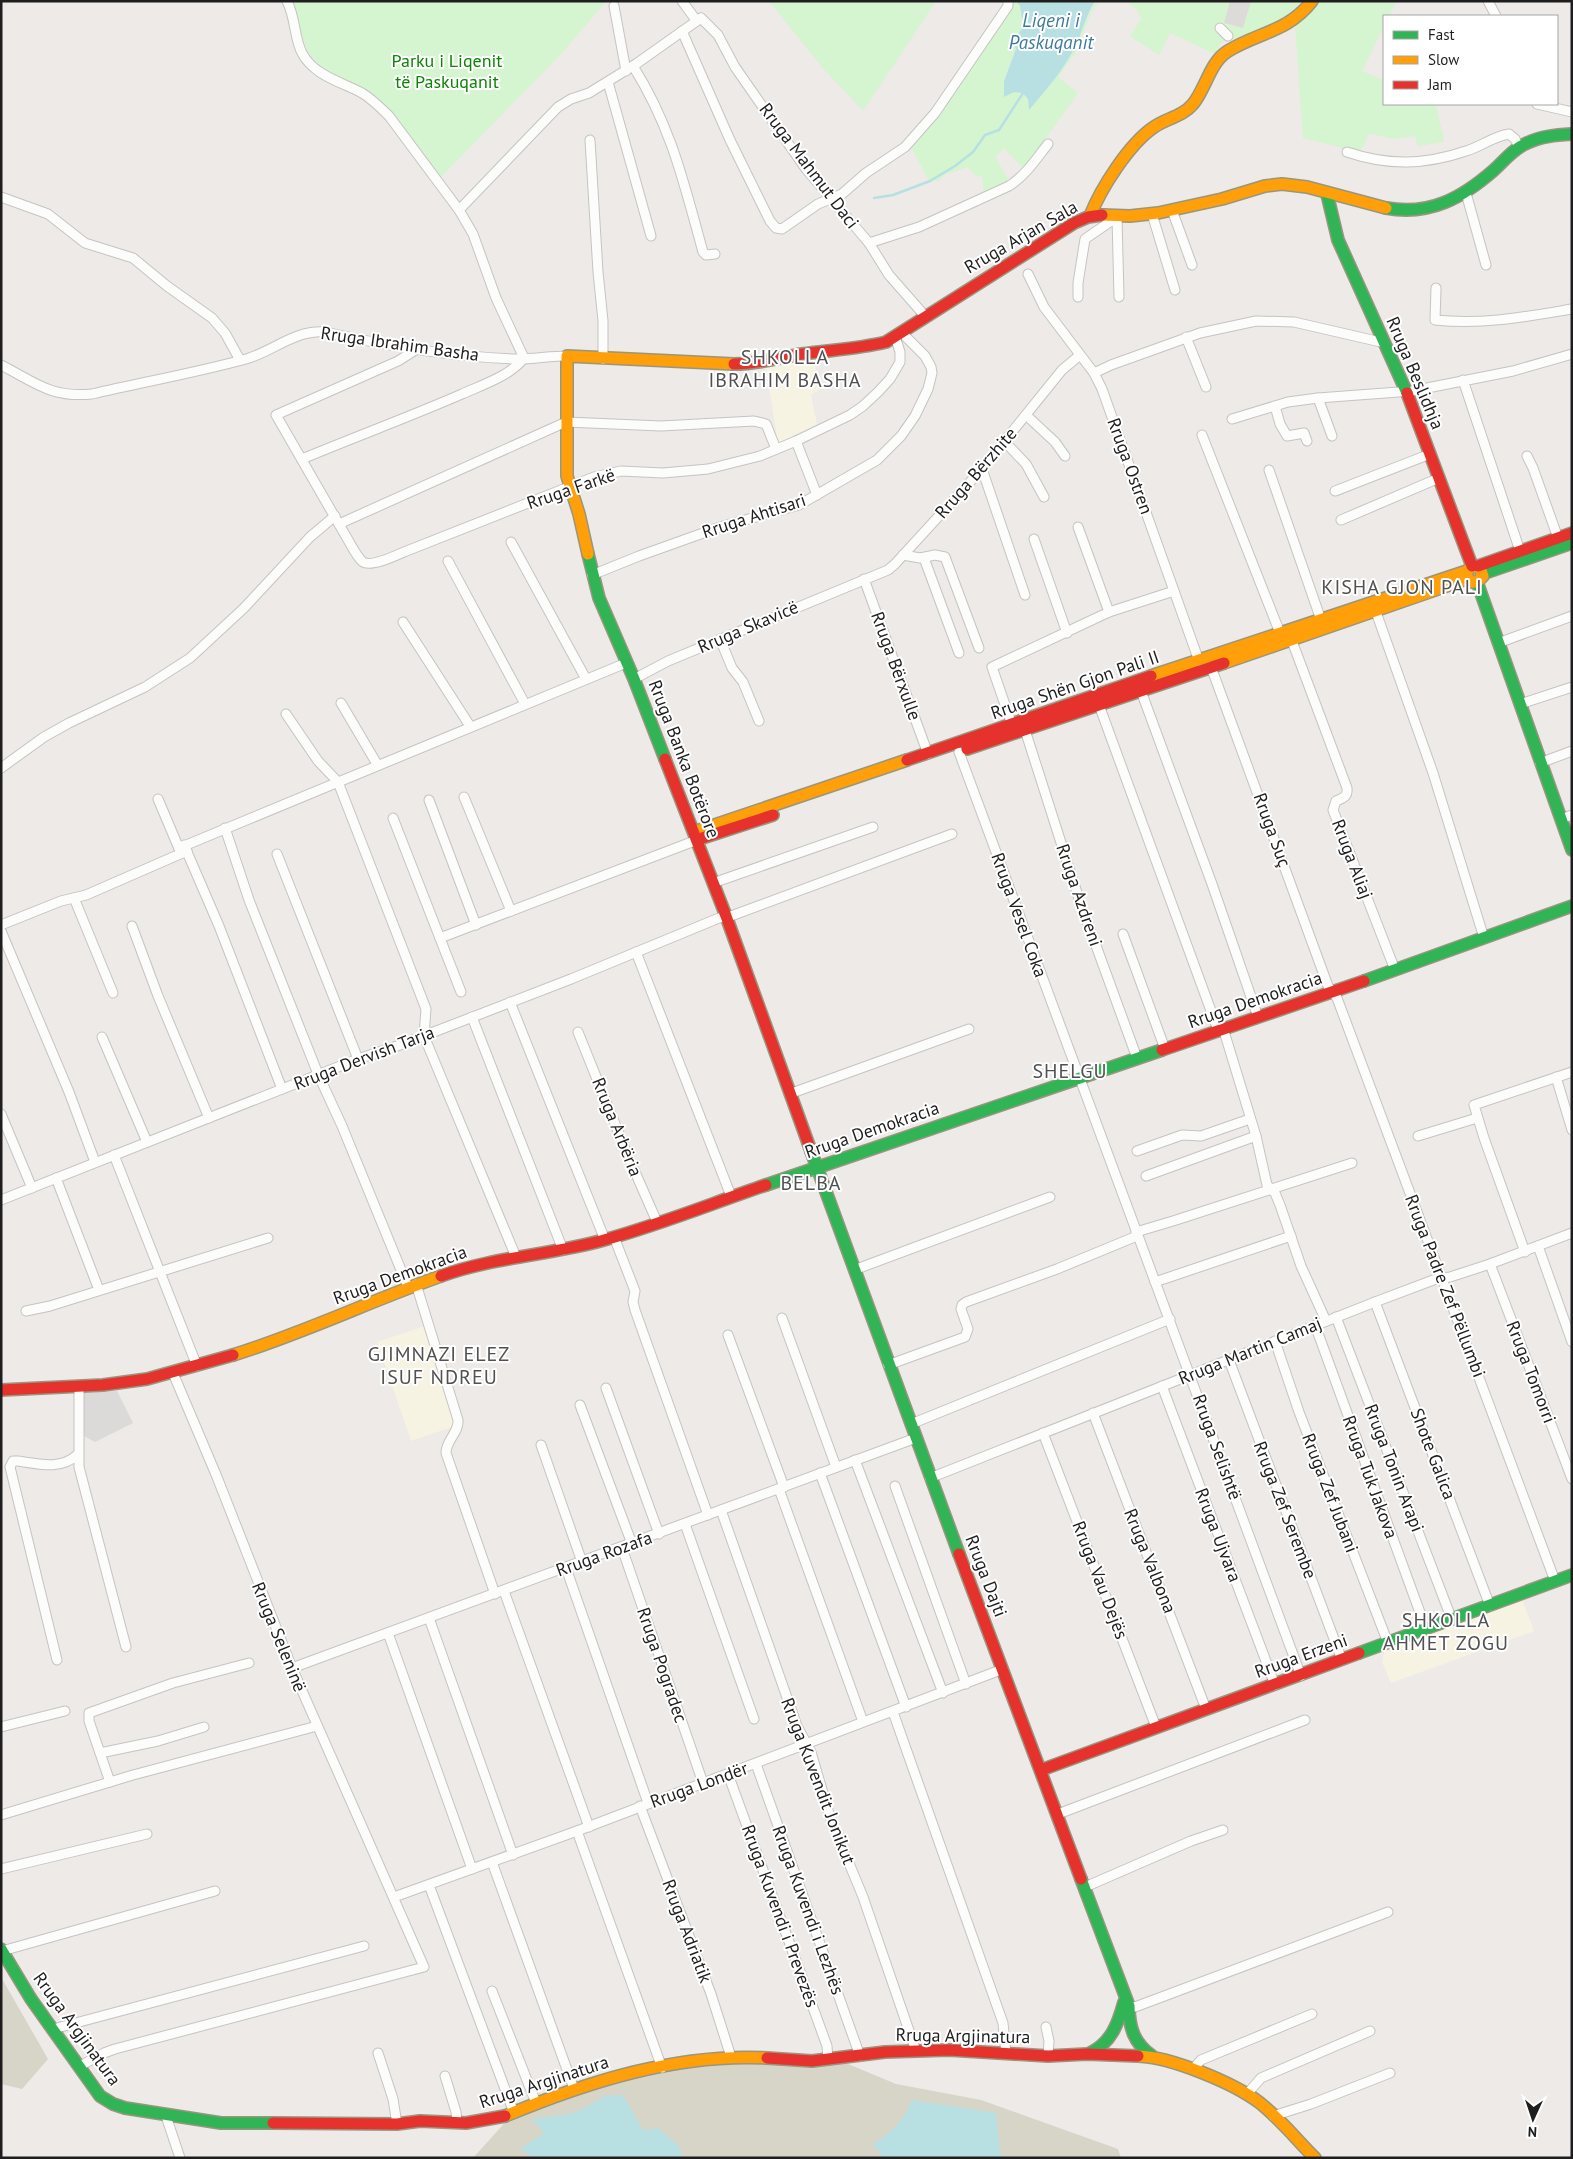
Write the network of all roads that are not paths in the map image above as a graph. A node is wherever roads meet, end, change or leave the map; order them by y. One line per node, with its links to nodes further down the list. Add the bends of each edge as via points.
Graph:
1 (287, 1): 26 (street, via 307,61 333,80 364,94 377,104)
2 (682, 1): 8 (street)
3 (1008, 1): 25 (street, via 1008,6 935,113 905,148)
4 (1312, 1): 21 (street, via 1287,25 1226,52 1194,103 1182,115 1154,127 1132,150)
5 (1488, 1): 7 (street)
6 (614, 6): 12 (street)
7 (1495, 15)
8 (696, 20): 10 (street); 25 (street, Rruga Mahmut Daci, via 705,20 718,35 735,67 806,169)
9 (1220, 28): 11 (street)
10 (682, 32): 12 (street); 25 (street, via 730,140 776,228 782,229 818,204)
11 (1228, 36)
12 (629, 68): 13 (street); 34 (street, via 646,86 668,130 703,252)
13 (608, 82): 26 (street, via 558,107); 32 (street)
14 (1541, 105): 15 (street)
15 (1572, 112)
16 (1572, 134): 19 (street, Rruga Arjan Sala, via 1548,137)
17 (590, 140): 52 (street)
18 (1048, 144): 33 (street, via 1020,178 1001,190 919,228)
19 (1519, 147): 20 (street, via 1509,134 1466,151 1416,163 1374,160); 22 (street, Rruga Arjan Sala)
20 (1347, 152)
21 (1107, 186): 29 (street, via 1102,207); 30 (street)
22 (1466, 192): 23 (street, Rruga Arjan Sala, via 1448,203 1414,210 1378,206); 36 (street)
23 (1327, 194): 27 (street, Rruga Arjan Sala, via 1294,185 1272,185); 46 (street, Rruga Beslidhja, via 1338,240)
24 (1, 197): 53 (street, via 48,214 85,243 133,258 212,318)
25 (832, 199): 33 (street, Rruga Mahmut Daci)
26 (459, 210): 51 (street, via 473,234 496,298)
27 (1172, 210): 28 (street, Rruga Arjan Sala); 35 (street)
28 (1152, 214): 31 (street, Rruga Arjan Sala); 39 (street)
29 (1104, 215): 30 (street, Rruga Arjan Sala); 31 (street, Rruga Arjan Sala)
30 (1090, 216): 43 (street, Rruga Arjan Sala)
31 (1117, 216): 40 (street, via 1085,239); 41 (street)
32 (651, 236)
33 (869, 243): 43 (street, Rruga Mahmut Daci, via 889,275)
34 (715, 254)
35 (1192, 265)
36 (1486, 265)
37 (1028, 274): 49 (street, Rruga Ostren, via 1044,306)
38 (1436, 288): 42 (street, via 1434,320 1495,322)
39 (1175, 290)
40 (1078, 297)
41 (1119, 297)
42 (1572, 309)
43 (925, 316): 44 (street, Rruga Arjan Sala)
44 (898, 334): 52 (street, Rruga Arjan Sala, via 886,342 866,347 750,364); 66 (street, Rruga Farkë, via 900,362 878,392 850,415); 79 (street, Rruga Ahtisari, via 925,356 931,368 923,401 889,450)
45 (1186, 337): 46 (street, via 1236,324 1275,321); 55 (street); 57 (street)
46 (1385, 343): 58 (street, Rruga Beslidhja)
47 (417, 350): 51 (street, Rruga Ibrahim Basha); 53 (street, Rruga Ibrahim Basha, via 311,331); 73 (street, Rruga Farkë, via 276,415)
48 (1572, 354): 56 (street, via 1513,371)
49 (1080, 355): 55 (street, Rruga Ostren); 61 (street, Rruga Bërzhite, via 1062,370)
50 (567, 356): 51 (street, Rruga Ibrahim Basha); 52 (street, Rruga Arjan Sala); 63 (street, Rruga Banka Botërore)
51 (524, 358): 73 (street, via 514,368 471,390)
52 (603, 359)
53 (240, 360): 54 (street, Rruga Ibrahim Basha, via 76,396 52,392)
54 (1, 365)
55 (1094, 373): 96 (street, Rruga Ostren)
56 (1463, 380): 58 (street); 89 (street)
57 (1206, 387)
58 (1406, 391): 59 (street); 70 (street, Rruga Beslidhja)
59 (1318, 398): 60 (street); 65 (street)
60 (1275, 406): 62 (street); 67 (street, via 1287,436 1304,433)
61 (1026, 415): 68 (street, Rruga Bërzhite); 71 (street, via 1041,427)
62 (1232, 419)
63 (566, 422): 69 (street, via 661,426 754,421 766,424); 77 (street, Rruga Banka Botërore, via 566,465); 81 (street)
64 (1202, 435): 104 (street)
65 (1332, 436)
66 (796, 441): 69 (street, Rruga Farkë); 79 (street)
67 (1307, 441)
68 (1005, 442): 74 (street, Rruga Bërzhite); 80 (street, via 1026,464)
69 (776, 449): 77 (street, Rruga Farkë, via 708,469 663,473 609,472)
70 (1430, 454): 76 (street, Rruga Beslidhja); 78 (street)
71 (1065, 456)
72 (1527, 456): 85 (street)
73 (302, 459): 81 (street, Rruga Farkë)
74 (982, 469): 90 (street, Rruga Bërzhite); 97 (street)
75 (1269, 470): 101 (street)
76 (1439, 478): 82 (street); 93 (street, Rruga Beslidhja)
77 (570, 487): 81 (street, Rruga Farkë, via 370,564 360,559); 94 (street, Rruga Banka Botërore)
78 (1335, 491)
79 (817, 495): 94 (street, Rruga Ahtisari, via 799,505 720,527)
80 (1044, 497)
81 (337, 520): 131 (street, via 310,537 244,608 190,658 145,687 44,737)
82 (1341, 520)
83 (1078, 527): 98 (street)
84 (1572, 533): 85 (street, Rruga Shën Gjon Pali II)
85 (1558, 538): 89 (street, Rruga Shën Gjon Pali II)
86 (1034, 539): 103 (street)
87 (510, 542): 113 (street)
88 (1572, 543): 93 (street, Rruga Shën Gjon Pali II)
89 (1520, 550): 93 (street, Rruga Shën Gjon Pali II)
90 (903, 555): 91 (street); 95 (street, Rruga Bërzhite, via 888,570)
91 (924, 558): 108 (street, via 945,557); 109 (street)
92 (448, 560): 118 (street)
93 (1474, 573): 99 (street, Rruga Shën Gjon Pali II); 101 (street, Rruga Shën Gjon Pali II); 107 (street, Rruga Beslidhja)
94 (592, 575): 111 (street, Rruga Banka Botërore)
95 (864, 579): 105 (street, Rruga Skavicë); 128 (street, Rruga Bërxulle)
96 (1174, 591): 98 (street); 110 (street, Rruga Ostren)
97 (1025, 595)
98 (1109, 612): 103 (street)
99 (1376, 612): 106 (street, Rruga Shën Gjon Pali II); 156 (street, via 1433,773)
100 (1572, 616): 107 (street)
101 (1321, 620): 104 (street, Rruga Shën Gjon Pali II)
102 (403, 622): 124 (street)
103 (1067, 633): 123 (street, via 992,667)
104 (1280, 633): 110 (street, Rruga Shën Gjon Pali II)
105 (720, 639): 114 (street, Rruga Skavicë); 122 (street)
106 (1292, 641): 112 (street, Rruga Shën Gjon Pali II); 158 (street, Rruga Aliaj, via 1347,788 1348,794 1336,802 1333,810)
107 (1498, 643): 119 (street, Rruga Beslidhja)
108 (978, 648)
109 (959, 653)
110 (1199, 661): 112 (street); 123 (street, Rruga Shën Gjon Pali II)
111 (626, 663): 113 (street); 114 (street, Rruga Banka Botërore)
112 (1210, 667): 116 (street, Rruga Shën Gjon Pali II); 160 (street, Rruga Suç)
113 (586, 679): 118 (street)
114 (634, 679): 141 (street, Rruga Banka Botërore)
115 (1572, 687): 119 (street)
116 (1142, 691): 120 (street, Rruga Shën Gjon Pali II); 164 (street)
117 (341, 703): 130 (street)
118 (525, 704): 124 (street)
119 (1520, 704): 129 (street, Rruga Beslidhja)
120 (1099, 705): 125 (street, Rruga Shën Gjon Pali II); 166 (street)
121 (286, 714): 132 (street, via 326,772)
122 (759, 721)
123 (1012, 725): 128 (street, Rruga Shën Gjon Pali II)
124 (470, 726): 130 (street)
125 (1025, 730): 127 (street, Rruga Shën Gjon Pali II); 171 (street, Rruga Azdreni, via 1079,899)
126 (1572, 751): 129 (street)
127 (959, 752): 141 (street, Rruga Shën Gjon Pali II); 176 (street, Rruga Vesel Coka)
128 (928, 754): 141 (street, Rruga Shën Gjon Pali II)
129 (1540, 763): 136 (street, Rruga Beslidhja)
130 (377, 764): 132 (street)
131 (1, 768)
132 (338, 782): 139 (street); 168 (street, via 426,1009)
133 (464, 797): 148 (street)
134 (158, 799): 142 (street)
135 (429, 800): 151 (street)
136 (1566, 817): 143 (street, Rruga Beslidhja)
137 (393, 818): 155 (street)
138 (873, 826): 145 (street)
139 (225, 828): 142 (street); 174 (street, via 249,900)
140 (952, 834): 149 (street, Rruga Dervish Tarja)
141 (696, 836): 145 (street, Rruga Banka Botërore); 148 (street)
142 (183, 849): 146 (street); 177 (street, via 219,926)
143 (1572, 850)
144 (276, 854): 172 (street)
145 (714, 884): 149 (street, Rruga Banka Botërore)
146 (74, 898): 150 (street, via 60,900); 161 (street)
147 (1572, 906): 156 (street, Rruga Demokracia)
148 (511, 912): 151 (street)
149 (726, 916): 157 (street, Rruga Dervish Tarja); 178 (street, Rruga Banka Botërore)
150 (1, 925)
151 (476, 925): 155 (street)
152 (132, 926): 180 (street)
153 (1, 931): 189 (street)
154 (1123, 934): 170 (street, Rruga Azdreni)
155 (440, 938): 159 (street)
156 (1484, 938): 158 (street, Rruga Demokracia)
157 (636, 952): 162 (street, Rruga Dervish Tarja); 196 (street)
158 (1395, 970): 160 (street, Rruga Demokracia)
159 (461, 992)
160 (1332, 992): 164 (street, Rruga Demokracia); 212 (street, Rruga Padre Zef Pëllumbi)
161 (113, 993)
162 (510, 1002): 163 (street, Rruga Dervish Tarja); 204 (street)
163 (472, 1017): 168 (street, Rruga Dervish Tarja); 206 (street)
164 (1258, 1017): 166 (street, Rruga Demokracia)
165 (969, 1029): 178 (street)
166 (1221, 1029): 170 (street, Rruga Demokracia); 182 (street)
167 (578, 1032): 199 (street, Rruga Arbëria)
168 (424, 1036): 172 (street, Rruga Dervish Tarja); 208 (street)
169 (102, 1037): 186 (street)
170 (1165, 1049): 171 (street, Rruga Demokracia)
171 (1136, 1058): 176 (street, Rruga Demokracia)
172 (358, 1059): 174 (street, Rruga Dervish Tarja)
173 (1572, 1072): 175 (street)
174 (318, 1074): 177 (street, Rruga Dervish Tarja); 214 (street)
175 (1556, 1077): 181 (street, via 1474,1105); 183 (street)
176 (1079, 1078): 191 (street, Rruga Demokracia); 201 (street, Rruga Selishtë)
177 (282, 1089): 180 (street, Rruga Dervish Tarja)
178 (792, 1093): 191 (street, Rruga Banka Botërore)
179 (1, 1114): 194 (street)
180 (208, 1118): 186 (street, Rruga Dervish Tarja)
181 (1478, 1118): 185 (street); 207 (street)
182 (1250, 1119): 184 (street); 187 (street, via 1200,1136 1182,1135)
183 (1572, 1130)
184 (1256, 1136): 192 (street); 195 (street)
185 (1418, 1136)
186 (147, 1142): 188 (street, Rruga Dervish Tarja)
187 (1137, 1152)
188 (114, 1155): 189 (street, Rruga Dervish Tarja); 211 (street)
189 (95, 1162): 193 (street, Rruga Dervish Tarja)
190 (1352, 1163): 195 (street)
191 (818, 1166): 196 (street, Rruga Demokracia); 210 (street, Rruga Dajti)
192 (1146, 1176)
193 (56, 1178): 194 (street, Rruga Dervish Tarja); 215 (street)
194 (32, 1188): 198 (street, Rruga Dervish Tarja)
195 (1270, 1190): 201 (street); 202 (street, via 1275,1193)
196 (731, 1196): 199 (street, Rruga Demokracia)
197 (1050, 1198): 210 (street)
198 (1, 1200)
199 (657, 1222): 204 (street, Rruga Demokracia)
200 (1572, 1233): 205 (street, Rruga Martin Camaj)
201 (1136, 1234): 213 (street, Rruga Selishtë); 227 (street, via 1056,1269 966,1302 961,1309 968,1329 965,1337)
202 (1291, 1236): 213 (street); 221 (street)
203 (268, 1238): 211 (street)
204 (610, 1238): 206 (street, Rruga Demokracia); 250 (street, via 635,1292 633,1302)
205 (1538, 1246): 207 (street, Rruga Martin Camaj); 225 (street)
206 (563, 1250): 208 (street, Rruga Demokracia)
207 (1526, 1252): 209 (street, Rruga Martin Camaj)
208 (516, 1257): 214 (street, Rruga Demokracia, via 460,1269)
209 (1490, 1264): 212 (street, Rruga Martin Camaj); 246 (street, Rruga Tomorri)
210 (854, 1270): 227 (street, Rruga Dajti)
211 (159, 1271): 215 (street); 228 (street)
212 (1443, 1278): 216 (street, Rruga Martin Camaj); 258 (street, Rruga Padre Zef Pëllumbi)
213 (1155, 1282): 220 (street, Rruga Selishtë)
214 (412, 1286): 228 (street, Rruga Demokracia, via 283,1339); 259 (street, via 458,1420 446,1449 448,1460)
215 (100, 1290): 217 (street)
216 (1375, 1302): 218 (street, Rruga Martin Camaj); 260 (street, Shote Galica)
217 (26, 1312)
218 (1336, 1317): 221 (street, Rruga Martin Camaj); 262 (street, Rruga Tonin Arapi)
219 (782, 1318): 243 (street)
220 (1170, 1320): 230 (street, Rruga Selishtë); 237 (street)
221 (1326, 1321): 222 (street, Rruga Martin Camaj)
222 (1315, 1325): 224 (street, Rruga Martin Camaj); 263 (street, Rruga Tuk Jakova)
223 (728, 1335): 248 (street)
224 (1275, 1341): 226 (street, Rruga Martin Camaj); 265 (street, Rruga Zef Jubani)
225 (1572, 1342)
226 (1229, 1360): 230 (street, Rruga Martin Camaj); 268 (street, Rruga Zef Serembe)
227 (888, 1365): 237 (street, Rruga Dajti)
228 (197, 1366): 229 (street, Rruga Demokracia)
229 (173, 1373): 231 (street, Rruga Demokracia); 270 (street, Rruga Seleninë)
230 (1191, 1374): 232 (street, Rruga Martin Camaj); 272 (street, Rruga Selishtë)
231 (79, 1386): 234 (street, Rruga Demokracia); 241 (street)
232 (1162, 1386): 236 (street, Rruga Martin Camaj); 274 (street, Rruga Ujvara)
233 (606, 1388): 252 (street)
234 (1, 1390)
235 (580, 1405): 253 (street)
236 (1093, 1413): 238 (street, Rruga Martin Camaj); 277 (street, Rruga Valbona)
237 (911, 1424): 239 (street, Rruga Dajti)
238 (1043, 1433): 245 (street, Rruga Martin Camaj); 286 (street, Rruga Vau Dejës)
239 (916, 1438): 242 (street, Rruga Rozafa); 245 (street, Rruga Dajti)
240 (541, 1445): 255 (street)
241 (78, 1455): 266 (street, via 97,1542); 267 (street, via 58,1465 13,1461 10,1467)
242 (855, 1460): 243 (street, Rruga Rozafa); 275 (street)
243 (836, 1467): 244 (street, Rruga Rozafa)
244 (820, 1473): 248 (street, Rruga Rozafa); 276 (street)
245 (930, 1478): 271 (street, Rruga Dajti)
246 (1572, 1479)
247 (895, 1486): 273 (street)
248 (781, 1488): 249 (street, Rruga Rozafa); 281 (street)
249 (720, 1510): 250 (street, Rruga Rozafa); 287 (street, Rruga Kuvendit Jonikut, via 797,1726)
250 (708, 1515): 251 (street, Rruga Rozafa)
251 (685, 1524): 252 (street, Rruga Rozafa); 280 (street)
252 (659, 1534): 253 (street, Rruga Rozafa)
253 (632, 1544): 254 (street, Rruga Rozafa)
254 (622, 1548): 255 (street, Rruga Rozafa); 293 (street, Rruga Pogradec)
255 (582, 1562): 256 (street, Rruga Rozafa)
256 (566, 1568): 259 (street, Rruga Rozafa); 294 (street, Rruga Adriatik)
257 (1572, 1575): 258 (street, Rruga Erzeni)
258 (1556, 1581): 260 (street, Rruga Erzeni)
259 (499, 1592): 261 (street, Rruga Rozafa); 297 (street)
260 (1490, 1606): 262 (street, Rruga Erzeni)
261 (429, 1618): 264 (street, Rruga Rozafa); 301 (street)
262 (1452, 1620): 263 (street, Rruga Erzeni)
263 (1426, 1629): 265 (street, Rruga Erzeni)
264 (388, 1633): 270 (street, Rruga Rozafa); 304 (street)
265 (1388, 1643): 268 (street, Rruga Erzeni)
266 (126, 1647)
267 (57, 1660)
268 (1342, 1660): 272 (street, Rruga Erzeni)
269 (249, 1663): 288 (street, via 199,1675 92,1711 89,1721)
270 (292, 1668): 283 (street, Rruga Seleninë)
271 (1003, 1669): 273 (street, Rruga Londër); 290 (street, Rruga Dajti)
272 (1301, 1676): 274 (street, Rruga Erzeni)
273 (966, 1684): 275 (street, Rruga Londër)
274 (1275, 1685): 277 (street, Rruga Erzeni)
275 (943, 1693): 276 (street, Rruga Londër)
276 (906, 1707): 279 (street, Rruga Londër)
277 (1206, 1709): 286 (street, Rruga Erzeni)
278 (65, 1711): 284 (street)
279 (893, 1712): 287 (street, Rruga Londër); 322 (street, via 1003,2023)
280 (754, 1719)
281 (862, 1720)
282 (1305, 1720): 296 (street)
283 (317, 1726): 292 (street); 308 (street, Rruga Seleninë)
284 (1, 1727)
285 (204, 1727): 288 (street)
286 (1156, 1728): 290 (street, Rruga Erzeni)
287 (808, 1745): 289 (street, Rruga Londër); 320 (street, Rruga Kuvendit Jonikut, via 830,1817 862,1896)
288 (100, 1753): 292 (street)
289 (756, 1764): 291 (street, Rruga Londër); 325 (street, Rruga Kuvendi i Lezhës)
290 (1041, 1770): 296 (street, Rruga Dajti)
291 (728, 1774): 293 (street, Rruga Londër); 329 (street, Rruga Kuvendi i Prevezës)
292 (110, 1782): 295 (street)
293 (703, 1783): 294 (street, Rruga Londër)
294 (644, 1805): 297 (street, Rruga Londër); 328 (street, Rruga Adriatik)
295 (1, 1814)
296 (1058, 1814): 306 (street, Rruga Dajti)
297 (589, 1827): 299 (street, Rruga Londër)
298 (1223, 1830): 306 (street)
299 (578, 1831): 301 (street, Rruga Londër); 331 (street)
300 (147, 1834): 303 (street)
301 (513, 1854): 302 (street, Rruga Londër)
302 (492, 1862): 304 (street, Rruga Londër); 335 (street)
303 (1, 1869)
304 (472, 1869): 305 (street, Rruga Londër)
305 (429, 1885): 308 (street, Rruga Londër); 338 (street)
306 (1085, 1887): 313 (street, Rruga Dajti)
307 (215, 1891): 311 (street)
308 (394, 1897): 330 (street, Rruga Seleninë, via 424,1967 115,2049)
309 (1388, 1912): 313 (street, via 1135,2007)
310 (364, 1946): 316 (street)
311 (2, 1950): 316 (street, Rruga Argjinatura)
312 (492, 1991): 337 (street)
313 (1127, 2001): 318 (street); 319 (street, Rruga Dajti)
314 (1312, 2014): 332 (street, via 1201,2060)
315 (1046, 2027): 326 (street)
316 (53, 2029): 330 (street, Rruga Argjinatura)
317 (1370, 2031): 336 (street, via 1261,2078)
318 (1111, 2036): 319 (street, via 1125,2028); 323 (street); 324 (street, via 1111,2048)
319 (1134, 2037): 324 (street, via 1130,2053); 327 (street, via 1140,2048)
320 (916, 2051): 322 (street, Rruga Argjinatura, via 968,2050); 325 (street, Rruga Argjinatura)
321 (378, 2053): 342 (street, via 393,2099)
322 (1006, 2054): 326 (street, Rruga Argjinatura)
323 (1088, 2054): 324 (street, Rruga Argjinatura); 326 (street, Rruga Argjinatura)
324 (1122, 2055): 327 (street, Rruga Argjinatura)
325 (860, 2056): 329 (street, Rruga Argjinatura)
326 (1048, 2056)
327 (1152, 2056): 332 (street)
328 (731, 2057): 329 (street, Rruga Argjinatura); 331 (street, Rruga Argjinatura, via 690,2061)
329 (828, 2059)
330 (80, 2066): 339 (street, Rruga Argjinatura, via 94,2089 106,2100 124,2108)
331 (662, 2068): 335 (street, Rruga Argjinatura)
332 (1193, 2069): 336 (street)
333 (1390, 2073): 340 (street)
334 (446, 2076): 341 (street)
335 (574, 2089): 337 (street, Rruga Argjinatura)
336 (1247, 2094): 340 (street)
337 (536, 2103): 338 (street, Rruga Argjinatura)
338 (514, 2113): 341 (street, Rruga Argjinatura, via 481,2122)
339 (166, 2116): 342 (street, Rruga Argjinatura, via 238,2125); 343 (street)
340 (1273, 2116): 344 (street)
341 (456, 2123): 342 (street, Rruga Argjinatura, via 420,2121)
342 (397, 2124)
343 (180, 2158)
344 (1315, 2158)

